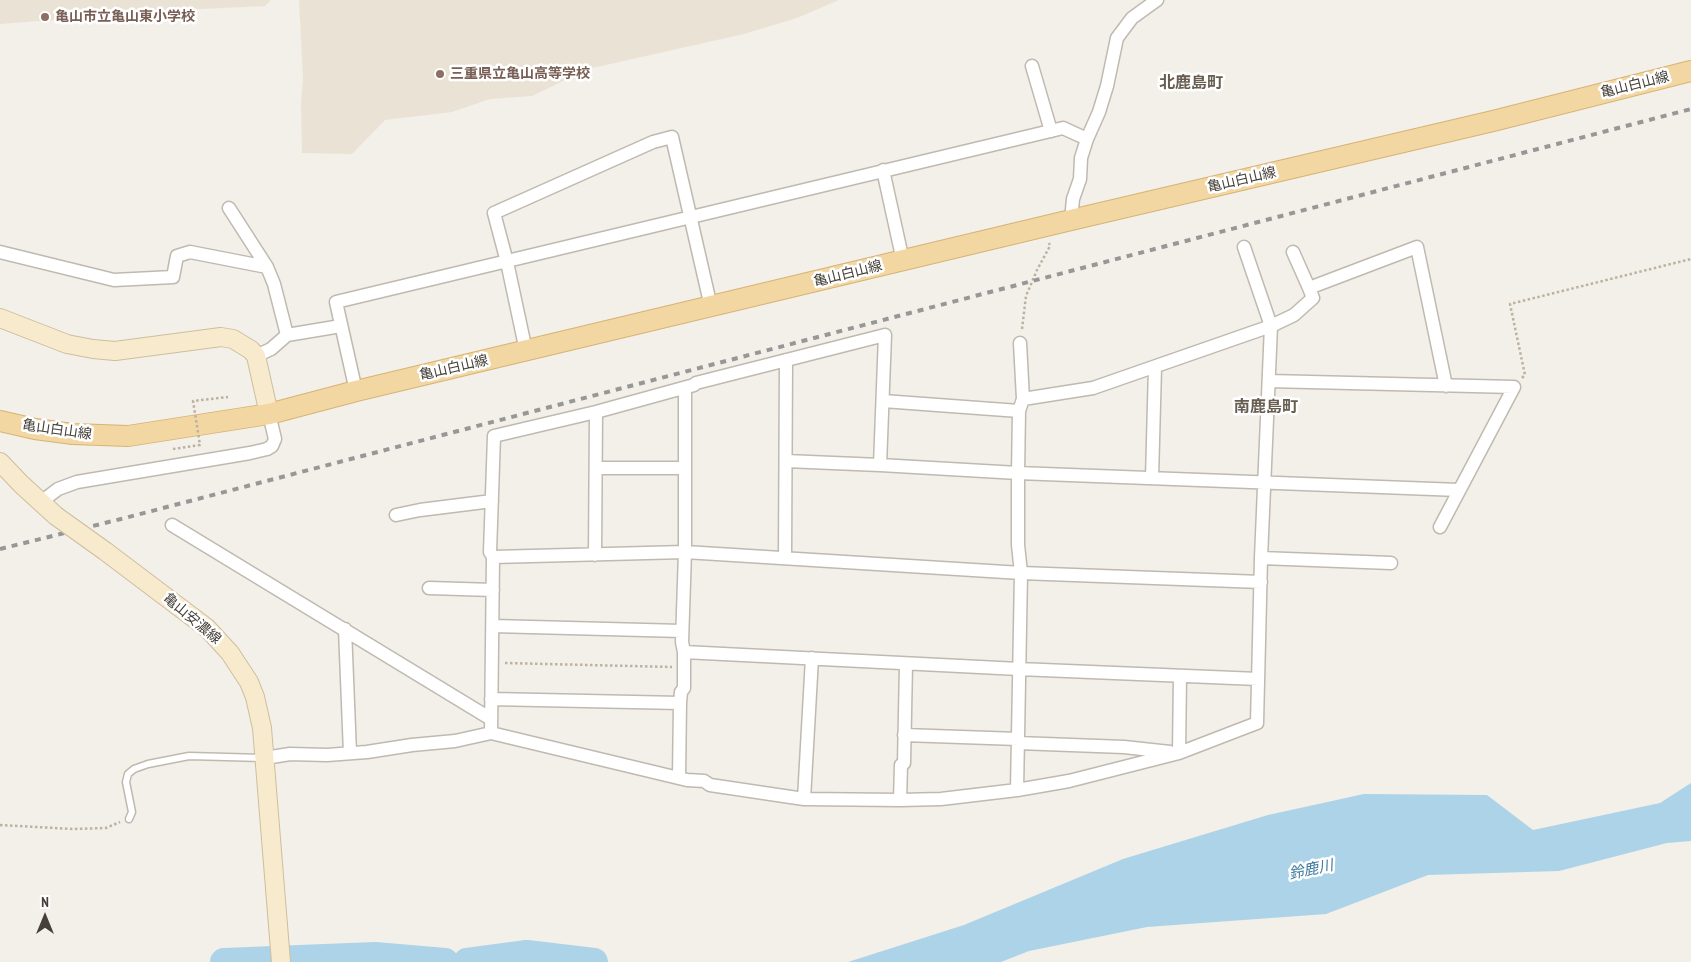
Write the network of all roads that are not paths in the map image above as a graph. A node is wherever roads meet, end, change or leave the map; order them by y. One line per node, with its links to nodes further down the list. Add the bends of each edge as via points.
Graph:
1 (1157, 0): 5 (street, via 1132,18 1117,38 1107,86)
2 (1032, 66): 4 (street)
3 (1691, 71): 9 (main road, 亀山白山線)
4 (1051, 130): 5 (street, via 1063,128); 6 (street)
5 (1087, 138): 9 (street)
6 (883, 170): 8 (street); 13 (street)
7 (229, 208): 15 (street)
8 (690, 217): 14 (street); 14 (street, via 672,137 653,142 494,213); 17 (street)
9 (1071, 220): 13 (main road, 亀山白山線)
10 (1244, 247): 20 (street)
11 (0, 252): 15 (street, via 114,280 173,277 177,256 190,252)
12 (1293, 252): 16 (street)
13 (903, 261): 17 (main road, 亀山白山線)
14 (507, 262): 19 (street, via 336,302); 23 (street)
15 (267, 268): 21 (street)
16 (1309, 288): 20 (street, via 1313,298 1294,315); 28 (street, via 1417,247)
17 (711, 307): 23 (main road, 亀山白山線)
18 (0, 318): 24 (main road, via 67,344 93,349 115,351 221,337 233,339)
19 (341, 326): 21 (street); 30 (street)
20 (1271, 326): 26 (street); 27 (street)
21 (287, 335): 24 (street, via 271,349)
22 (1020, 343): 32 (street)
23 (526, 351): 30 (main road, 亀山白山線)
24 (256, 356): 34 (main road)
25 (786, 360): 29 (street); 31 (street, via 885,335); 36 (street)
26 (1155, 367): 32 (street, via 1092,388); 42 (street)
27 (1269, 381): 28 (street); 43 (street)
28 (1446, 386): 44 (street, via 1514,387)
29 (685, 388): 33 (street); 40 (street)
30 (356, 391): 34 (main road, 亀山白山線)
31 (883, 401): 32 (street); 38 (street)
32 (1021, 405): 41 (street)
33 (596, 412): 39 (street); 45 (street, via 494,436)
34 (269, 414): 35 (main road, 亀山白山線, via 128,436 73,434); 46 (street, via 275,439 267,449 77,482 58,489)
35 (0, 421)
36 (786, 461): 38 (street); 53 (street)
37 (0, 462): 46 (main road, 亀山安濃線)
38 (880, 465): 41 (street)
39 (596, 468): 40 (street); 51 (street)
40 (685, 468): 50 (street)
41 (1018, 473): 42 (street); 56 (street)
42 (1152, 478): 43 (street)
43 (1264, 483): 44 (street); 54 (street)
44 (1459, 490): 49 (street)
45 (492, 501): 47 (street); 52 (street, via 490,552)
46 (41, 502): 77 (main road, 亀山安濃線, bridge, via 207,628 230,652 255,697)
47 (396, 515)
48 (172, 525): 61 (street)
49 (1440, 527)
50 (685, 552): 51 (street); 53 (street); 62 (street)
51 (595, 555): 52 (street)
52 (493, 557): 59 (street)
53 (784, 558): 56 (street)
54 (1261, 558): 55 (street); 57 (street)
55 (1391, 563)
56 (1021, 573): 57 (street); 66 (street)
57 (1261, 582): 68 (street)
58 (429, 588): 59 (street)
59 (493, 590): 60 (street)
60 (492, 626): 62 (street); 69 (street)
61 (345, 629): 71 (street); 75 (street)
62 (682, 631): 63 (street)
63 (684, 652): 64 (street); 70 (street, via 684,688)
64 (812, 658): 65 (street); 80 (street)
65 (906, 664): 66 (street); 73 (street)
66 (1019, 669): 67 (street); 74 (street)
67 (1180, 676): 68 (street); 76 (street)
68 (1258, 679): 76 (street, via 1258,723)
69 (491, 699): 70 (street); 71 (street)
70 (680, 703): 78 (street)
71 (491, 719): 72 (street)
72 (491, 733): 75 (street, via 455,741); 78 (street)
73 (904, 735): 74 (street); 81 (street)
74 (1018, 741): 76 (street); 79 (street)
75 (350, 753): 77 (street, via 290,754)
76 (1179, 753): 79 (street, via 1069,781)
77 (265, 763): 82 (lane, via 189,756 134,769 126,782 132,812); 83 (main road, 亀山安濃線)
78 (679, 777): 80 (street, via 710,785)
79 (1017, 790): 81 (street)
80 (804, 799): 81 (street)
81 (900, 800)
82 (129, 819)
83 (281, 962)

